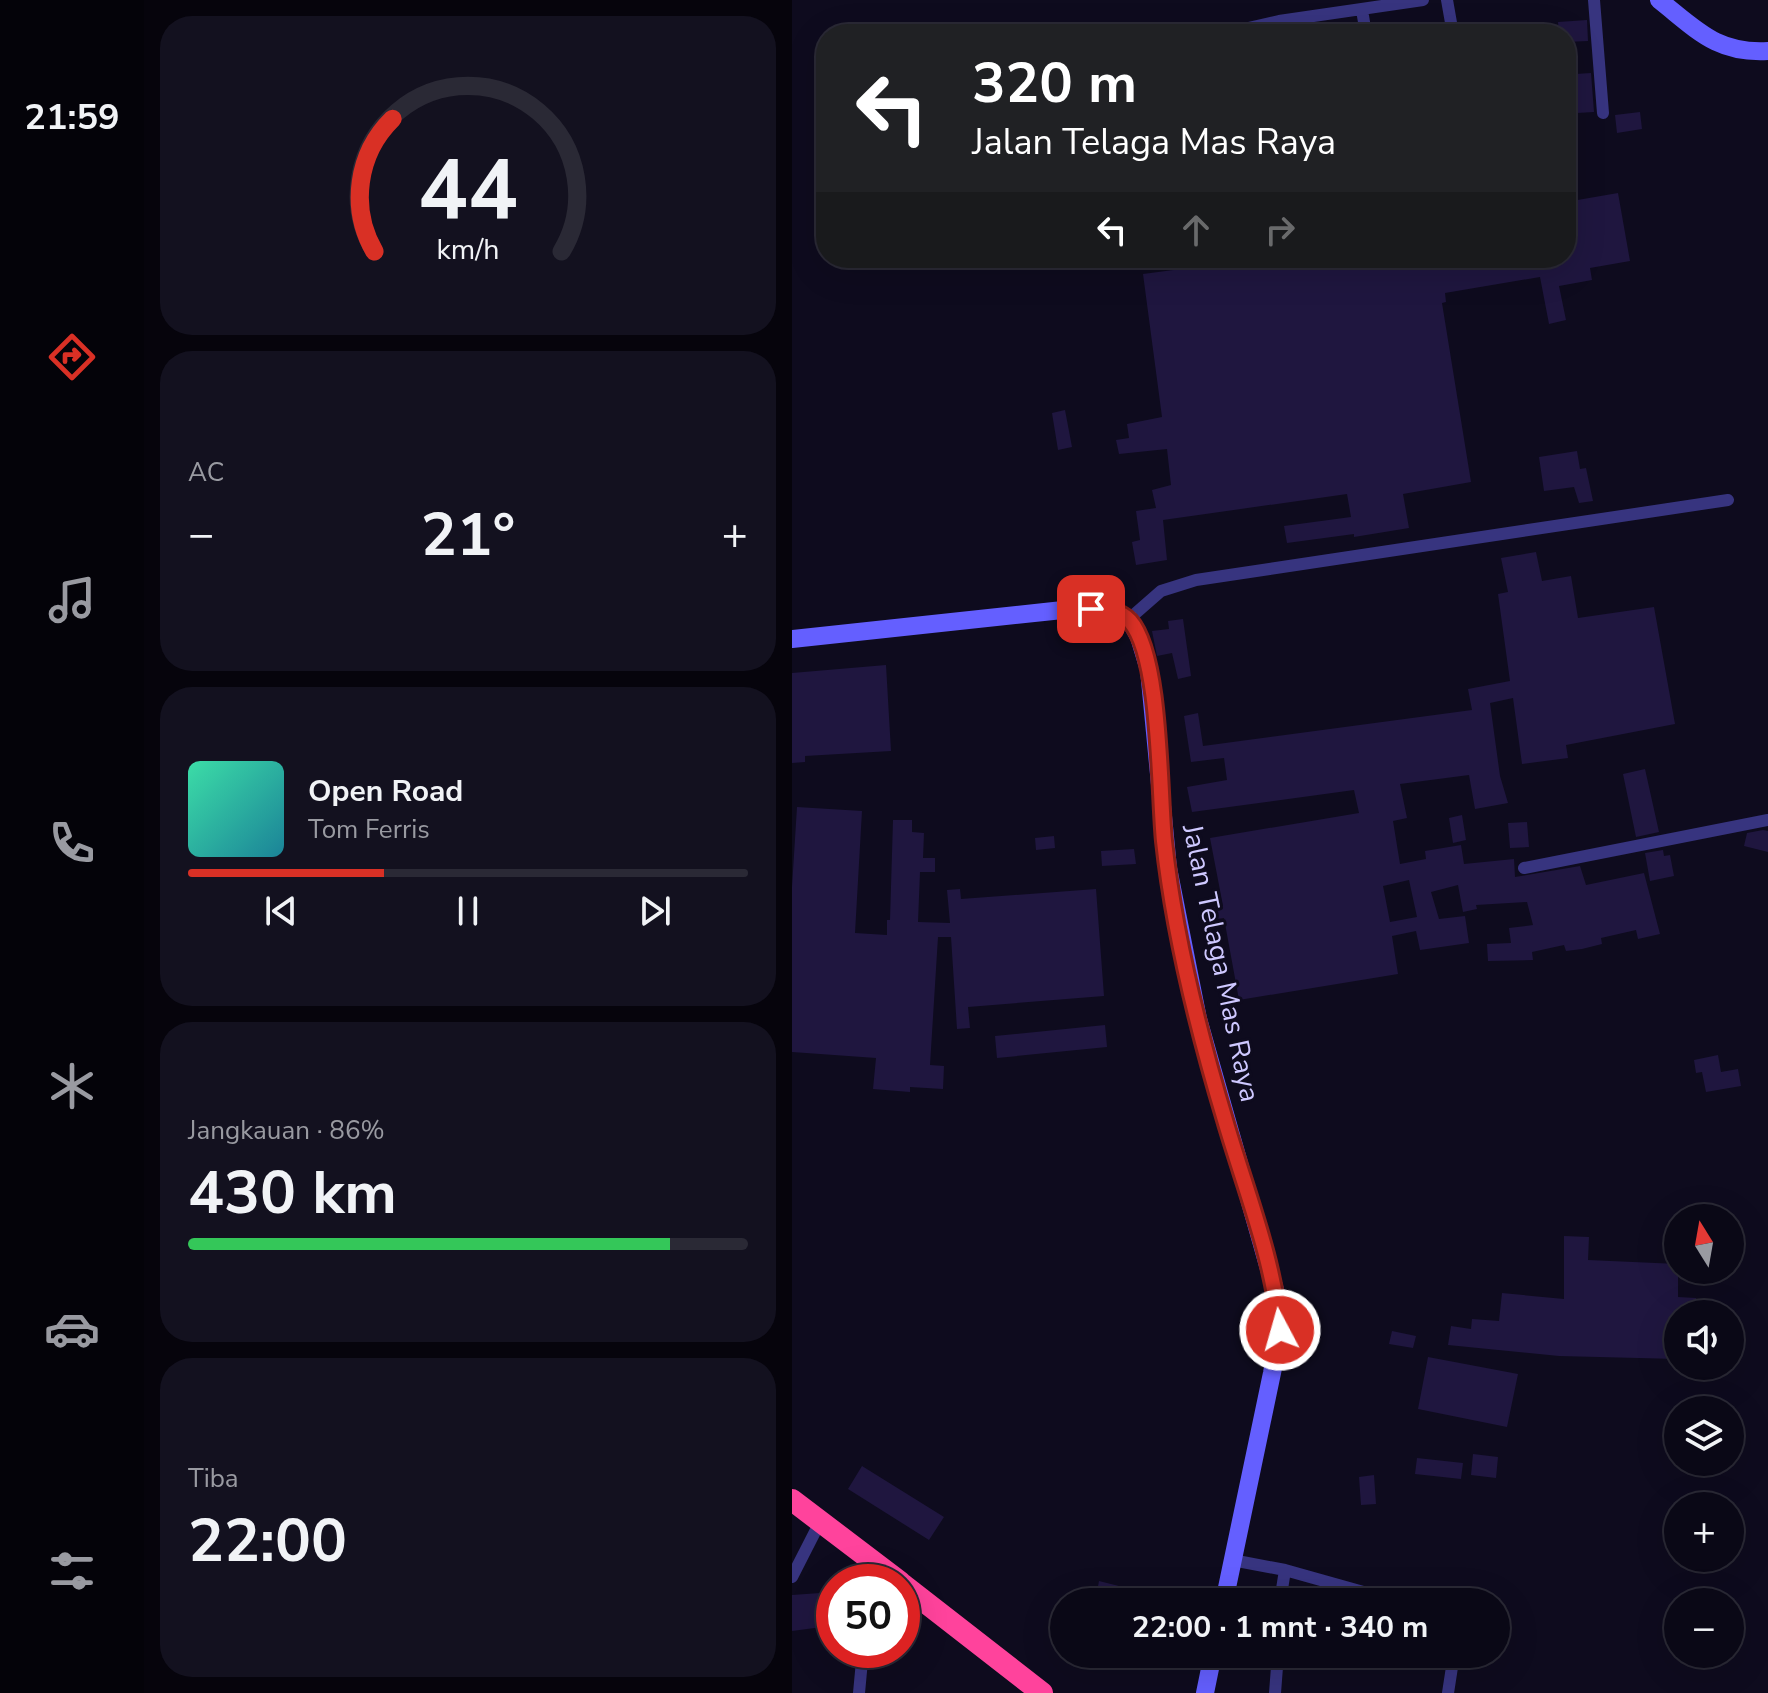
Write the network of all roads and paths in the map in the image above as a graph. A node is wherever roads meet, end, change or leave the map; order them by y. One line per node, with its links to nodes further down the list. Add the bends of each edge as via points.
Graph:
1 (1423, 0): 5 (street)
2 (1447, 0): 11 (street)
3 (1594, 0): 13 (street)
4 (1659, 0): 12 (main road, via 1725,48)
5 (1394, 3): 6 (street)
6 (1362, 10): 7 (street); 10 (street)
7 (1301, 18): 8 (street); 9 (street)
8 (1271, 24)
9 (1302, 24)
10 (1364, 24)
11 (1451, 24)
12 (1768, 51)
13 (1603, 113)
14 (1728, 500): 15 (street, via 1196,580 1161,591)
15 (1129, 619): 16 (main road, via 1109,609 1072,609); 21 (main road, Jalan Telaga Mas Raya, via 1149,670 1166,854 1198,1019 1277,1297 1280,1330)
16 (792, 639)
17 (1768, 820): 18 (street)
18 (1524, 868)
19 (792, 1500): 20 (highway)
20 (820, 1522): 22 (highway); 24 (street)
21 (1232, 1560): 23 (street); 25 (main road, Jalan Telaga Mas Raya)
22 (866, 1564)
23 (1285, 1570): 26 (street); 27 (street)
24 (792, 1577)
25 (1227, 1588)
26 (1282, 1588)
27 (1349, 1588)
28 (920, 1598): 34 (highway)
29 (861, 1668): 33 (street)
30 (1210, 1668): 35 (main road)
31 (1277, 1668): 36 (street)
32 (1452, 1668): 37 (street)
33 (859, 1693)
34 (1042, 1693)
35 (1205, 1693)
36 (1275, 1693)
37 (1448, 1693)

